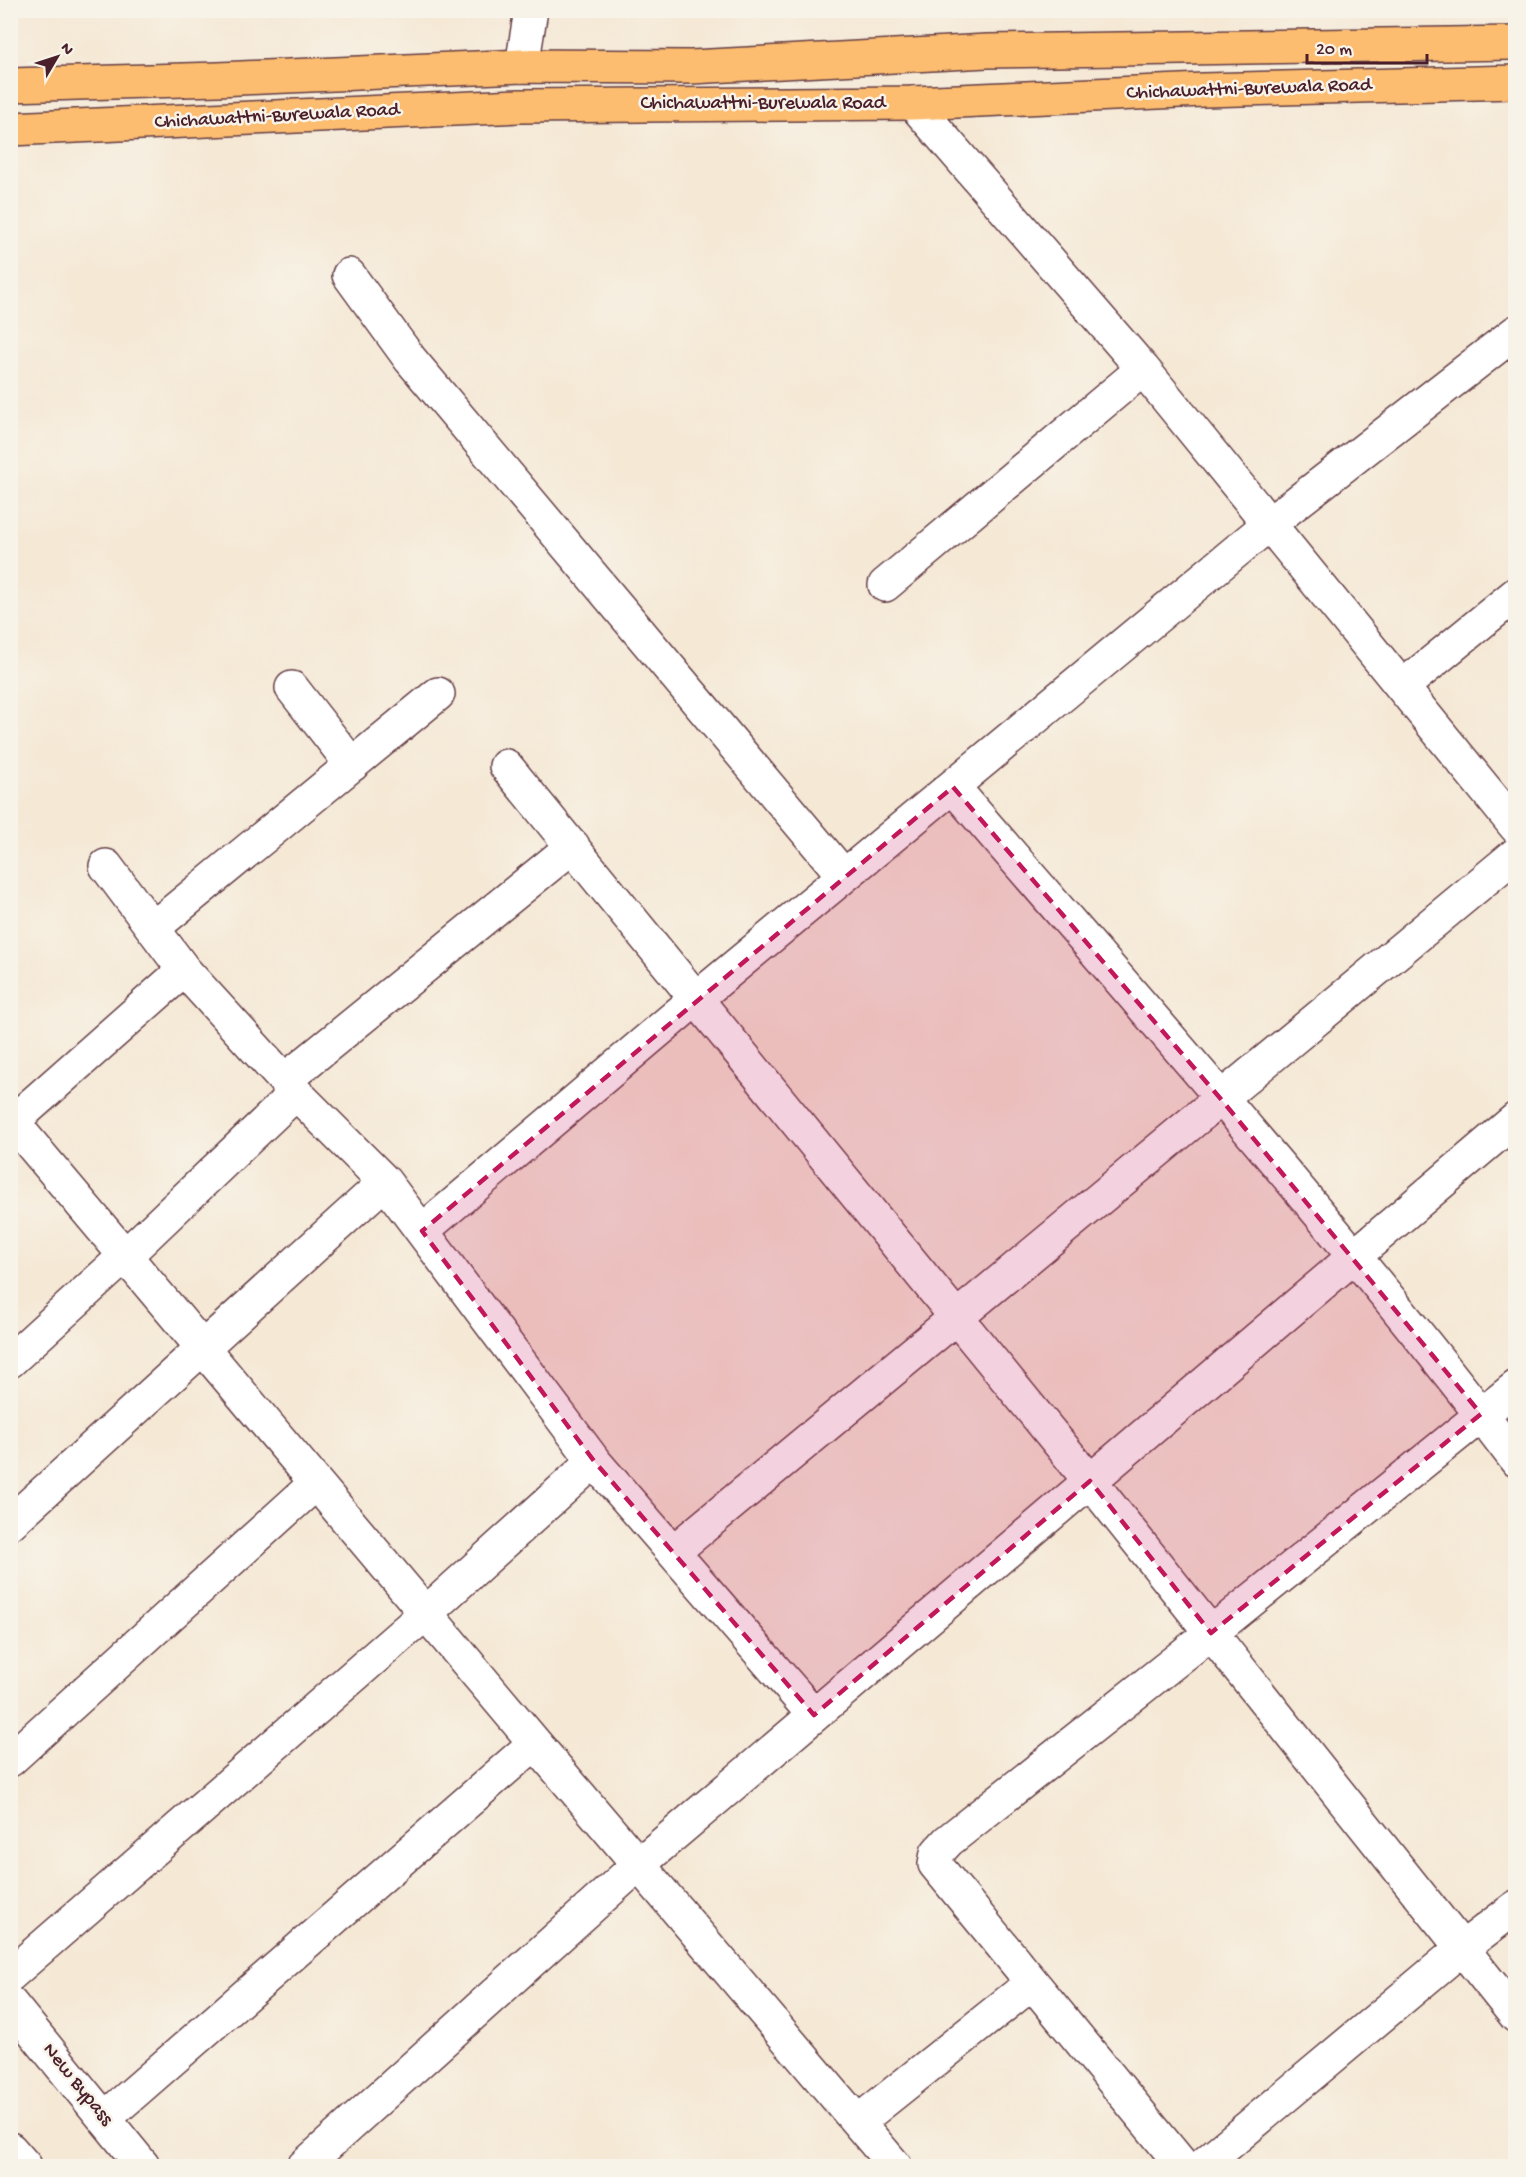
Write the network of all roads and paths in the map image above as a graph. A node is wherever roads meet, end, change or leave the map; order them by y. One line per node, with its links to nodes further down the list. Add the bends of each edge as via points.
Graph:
1 (531, 10): 4 (street)
2 (1515, 43): 3 (main road, Chichawattni-Burewala Road)
3 (1371, 45): 4 (main road, Chichawattni-Burewala Road, via 987,51 691,67); 7 (main road)
4 (522, 66): 6 (main road, Chichawattni-Burewala Road)
5 (1515, 82): 7 (main road, Chichawattni-Burewala Road)
6 (10, 85)
7 (1371, 86): 8 (main road, Chichawattni-Burewala Road)
8 (913, 103): 9 (main road, Chichawattni-Burewala Road, via 520,106); 12 (street)
9 (10, 129)
10 (350, 275): 26 (street, via 410,359)
11 (1515, 332): 13 (street)
12 (1143, 369): 13 (street); 14 (street)
13 (1269, 524): 16 (street); 21 (street)
14 (885, 585)
15 (1515, 594): 16 (street)
16 (1402, 687): 22 (street)
17 (292, 688): 19 (street)
18 (438, 694): 19 (street)
19 (352, 765): 27 (street)
20 (506, 766): 23 (street)
21 (953, 787): 26 (street); 31 (street)
22 (1515, 827)
23 (573, 846): 29 (street); 30 (street)
24 (1515, 854): 31 (street)
25 (106, 866): 27 (street)
26 (844, 876): 29 (street)
27 (153, 928): 28 (street)
28 (184, 970): 30 (street); 33 (street)
29 (697, 998): 35 (street); 38 (street)
30 (290, 1086): 34 (street); 36 (street)
31 (1220, 1098): 37 (street); 38 (street)
32 (1515, 1119): 37 (street)
33 (11, 1122): 36 (street)
34 (385, 1182): 35 (street); 39 (street)
35 (422, 1231): 44 (street)
36 (125, 1256): 39 (street); 40 (street)
37 (1354, 1257): 42 (street); 45 (street)
38 (955, 1318): 45 (street); 48 (street)
39 (203, 1350): 46 (street); 47 (street)
40 (10, 1361)
41 (1515, 1387): 42 (street)
42 (1481, 1414): 43 (street); 50 (street)
43 (1515, 1460)
44 (594, 1461): 48 (street); 49 (street)
45 (1090, 1481): 50 (street); 51 (street)
46 (316, 1483): 49 (street); 53 (street)
47 (10, 1523)
48 (673, 1551): 51 (street)
49 (426, 1613): 52 (street); 57 (street)
50 (1211, 1633): 56 (street); 58 (street, via 937,1853 935,1864)
51 (814, 1715): 54 (street)
52 (535, 1743): 54 (street); 61 (street)
53 (10, 1760)
54 (638, 1865): 62 (street); 66 (street)
55 (1515, 1907): 56 (street)
56 (1461, 1949): 60 (street); 69 (street)
57 (10, 1975)
58 (1032, 1983): 62 (street); 68 (street)
59 (10, 2003): 61 (street, New Bypass)
60 (1515, 2016)
61 (105, 2118): 65 (street, New Bypass)
62 (858, 2122): 67 (street)
63 (10, 2149): 64 (street)
64 (25, 2166)
65 (143, 2166)
66 (304, 2166)
67 (895, 2166)
68 (1183, 2166)
69 (1202, 2166)

